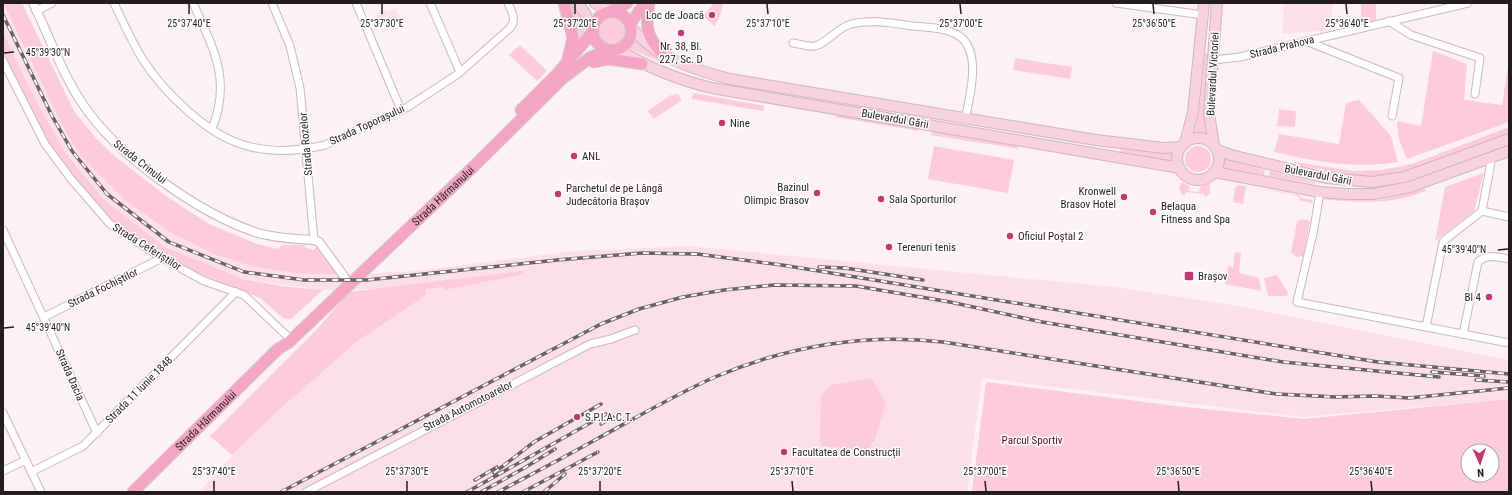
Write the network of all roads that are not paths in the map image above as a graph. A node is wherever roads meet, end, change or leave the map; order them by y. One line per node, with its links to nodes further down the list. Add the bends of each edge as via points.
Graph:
1 (52, 3): 18 (street)
2 (114, 3): 39 (street, Strada Toporașului, via 136,48 152,72 181,103)
3 (192, 3): 39 (street, via 220,70 220,100)
4 (272, 3): 42 (street, Strada Rozelor, via 296,67 303,106)
5 (356, 3): 36 (street)
6 (430, 3): 34 (street)
7 (508, 3): 34 (street, Strada Toporașului, via 514,22 510,28)
8 (564, 3): 33 (main road, via 573,38)
9 (576, 3): 24 (main road, via 585,14)
10 (595, 3): 19 (main road)
11 (627, 3): 19 (main road)
12 (646, 3): 23 (main road)
13 (649, 3): 28 (main road, via 648,33 650,40)
14 (1116, 3): 20 (street)
15 (1204, 3): 20 (main road, Bulevardul Victoriei)
16 (1218, 3): 21 (main road, Bulevardul Victoriei)
17 (1468, 3): 22 (street, Strada Prahova)
18 (35, 7): 52 (street, Strada Crinului, via 81,102 104,132 126,154 187,197 223,218 273,236)
19 (610, 11): 23 (main road, via 624,15); 24 (main road, via 597,18)
20 (1203, 15): 21 (main road); 41 (main road, Bulevardul Victoriei, via 1193,112)
21 (1216, 16): 29 (main road, Bulevardul Victoriei)
22 (1389, 21): 25 (street, Strada Prahova); 35 (street, via 1409,34 1480,58)
23 (630, 25): 27 (main road, via 629,40); 28 (main road, Bulevardul Gării, via 644,42)
24 (592, 31): 27 (main road, via 601,47); 33 (main road, Strada Hărmanului)
25 (1306, 41): 29 (street, Strada Prahova, via 1225,60); 37 (street, via 1399,78)
26 (793, 43): 38 (street, via 815,46 852,24 871,21 955,33 970,50 973,67)
27 (614, 50): 31 (main road, Bulevardul Gării); 32 (main road, Strada Hărmanului, via 591,57)
28 (661, 52): 38 (main road, Bulevardul Gării, via 686,65 730,79)
29 (1213, 60): 43 (main road, Bulevardul Victoriei, via 1209,113)
30 (3, 61): 53 (street, Strada Ceferiștilor, via 45,144 71,180 110,224)
31 (642, 64): 32 (main road, via 609,59); 46 (main road, Bulevardul Gării, via 686,82 712,88)
32 (580, 65): 63 (main road, Strada Hărmanului, via 563,78 288,343)
33 (564, 66): 55 (main road, Strada Hărmanului)
34 (460, 72): 36 (street, Strada Toporașului)
35 (1475, 94)
36 (402, 110): 42 (street, Strada Toporașului, via 336,141)
37 (1392, 116)
38 (965, 120): 41 (main road, Bulevardul Gării, via 1164,148)
39 (212, 129): 42 (street, Strada Toporașului, via 252,147 276,150)
40 (1509, 139): 43 (main road, Bulevardul Gării, via 1405,177 1372,182 1326,178 1231,156)
41 (1183, 145): 43 (main road, via 1192,139 1203,139); 46 (main road, via 1178,158)
42 (306, 148): 52 (street, Strada Rozelor)
43 (1216, 148): 47 (main road, via 1219,161)
44 (1509, 151): 45 (main road, Bulevardul Gării)
45 (1492, 157): 48 (main road, Bulevardul Gării, via 1393,191 1360,194); 49 (street)
46 (1180, 168): 47 (main road, via 1193,179 1204,179)
47 (1214, 172): 48 (main road, Bulevardul Gării)
48 (1320, 192): 58 (street, via 1297,302)
49 (1482, 211): 50 (street); 58 (street, via 1443,242)
50 (1509, 217)
51 (3, 230): 57 (street, Strada Dacia)
52 (314, 240): 55 (street, via 319,242)
53 (162, 258): 56 (street, Strada Ceferiștilor, via 204,281); 57 (street, Strada Fochiștilor)
54 (1509, 259): 60 (street, via 1491,256 1481,258 1478,262)
55 (346, 279): 61 (main road, Strada Hărmanului)
56 (236, 292): 61 (street, Strada Ceferiștilor, via 252,301); 65 (street, Strada 11 Iunie 1848)
57 (44, 318): 65 (street, Strada Dacia)
58 (1426, 327): 60 (street)
59 (635, 330): 71 (street, Strada Automotoarelor, via 590,344)
60 (1463, 334): 62 (street)
61 (287, 336): 63 (main road, Strada Hărmanului)
62 (1509, 343)
63 (278, 349): 70 (main road, Strada Hărmanului)
64 (3, 413): 66 (street)
65 (97, 433): 68 (street, Strada 11 Iunie 1848, via 83,446)
66 (26, 460): 67 (street); 68 (street)
67 (3, 471)
68 (31, 472): 69 (street)
69 (41, 492)
70 (133, 492)
71 (306, 492)

